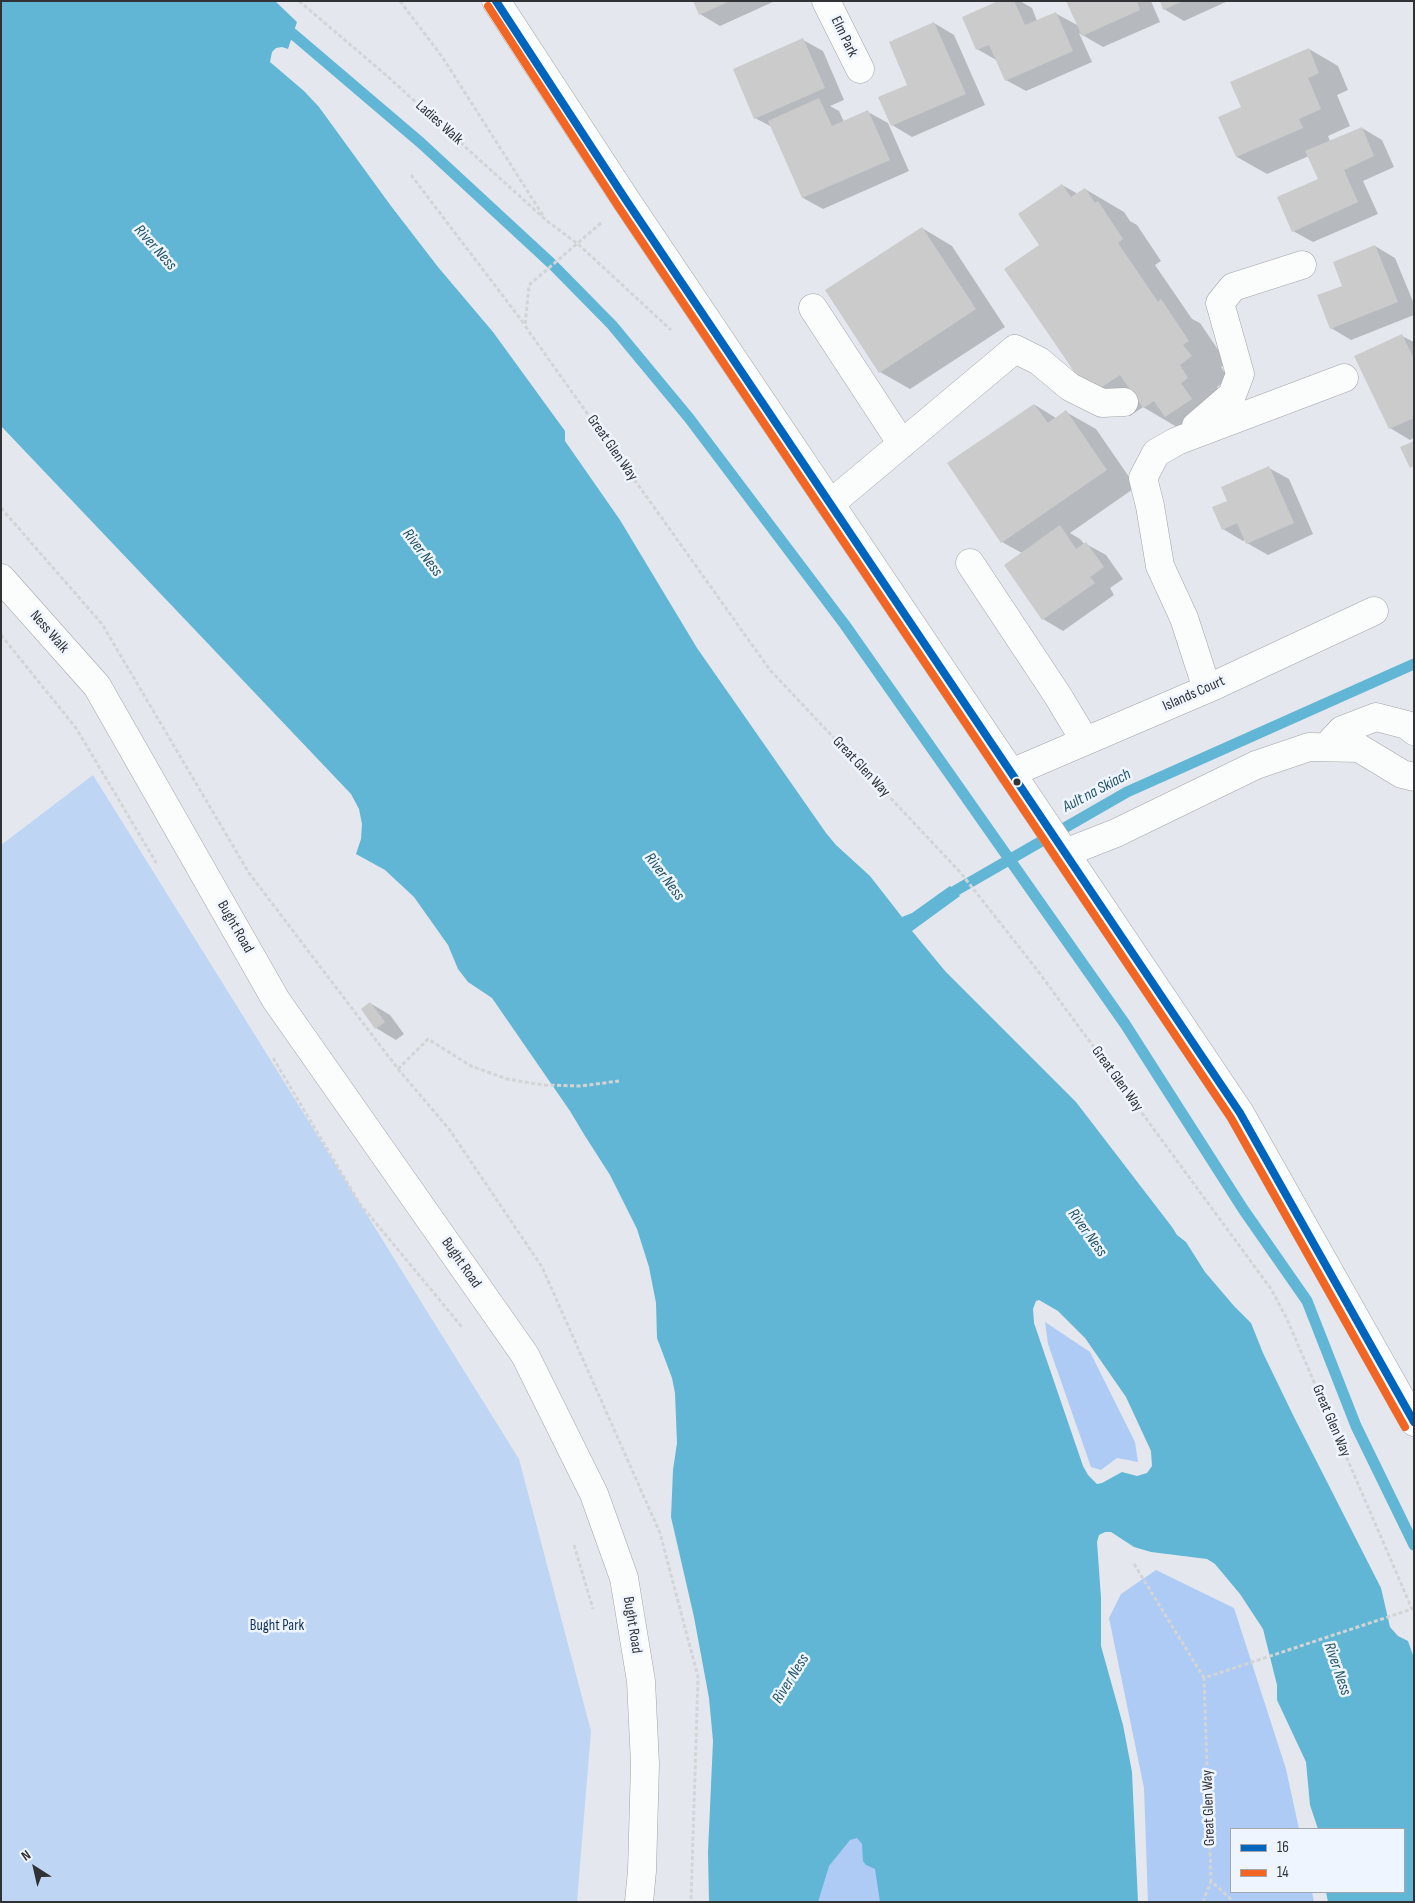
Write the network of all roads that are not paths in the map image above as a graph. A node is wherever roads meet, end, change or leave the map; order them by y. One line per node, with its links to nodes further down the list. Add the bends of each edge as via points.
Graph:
1 (496, 1): 10 (street)
2 (831, 3): 3 (street, Elm Park)
3 (860, 69)
4 (1302, 264): 8 (street, via 1233,287 1220,303 1240,374 1232,395)
5 (813, 308): 9 (street)
6 (1344, 378): 8 (street)
7 (1124, 402): 9 (street, via 1102,403 1070,387 1039,362 1015,349)
8 (1177, 441): 15 (street, via 1156,453 1142,478 1160,566 1184,618)
9 (902, 444): 10 (street)
10 (830, 504): 19 (street)
11 (970, 563): 17 (street)
12 (1, 578): 14 (street, Ness Walk)
13 (1374, 611): 15 (street, Islands Court)
14 (96, 686): 23 (street, Bught Road, via 276,1000 526,1355 594,1494 624,1578 641,1681 645,1764)
15 (1207, 689): 17 (street, Islands Court)
16 (1414, 731): 18 (street, via 1407,725 1376,717 1342,730)
17 (1085, 741): 19 (street, Islands Court)
18 (1326, 747): 20 (street, via 1359,748 1402,774); 21 (street, via 1309,747 1256,765 1116,833)
19 (1011, 772): 21 (street)
20 (1414, 777)
21 (1063, 848): 22 (street, via 1240,1113)
22 (1414, 1422)
23 (639, 1902)

